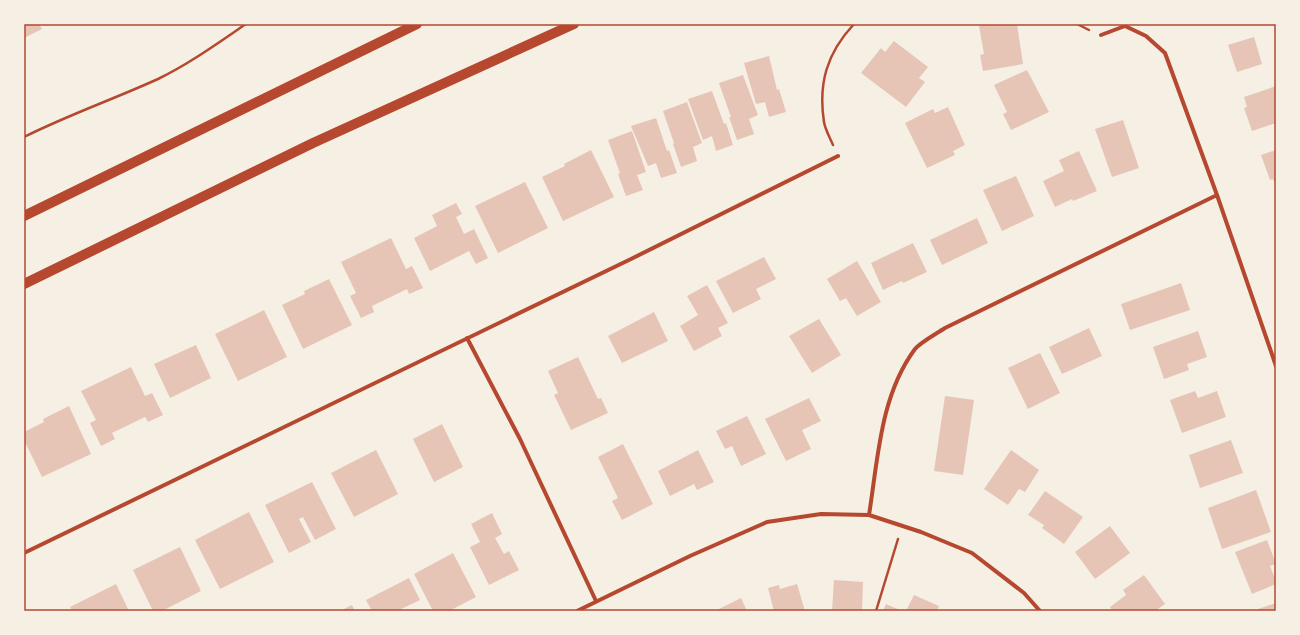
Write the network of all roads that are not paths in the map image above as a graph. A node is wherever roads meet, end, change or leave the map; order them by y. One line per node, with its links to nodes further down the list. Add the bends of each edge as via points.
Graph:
1 (417, 24): 6 (main road)
2 (574, 24): 7 (main road, via 313,143)
3 (1101, 35): 5 (street, via 1125,26 1146,36 1165,53)
4 (838, 156): 8 (street)
5 (1217, 195): 9 (street); 10 (street, via 945,328 916,348 898,377 883,421)
6 (24, 216)
7 (24, 284)
8 (467, 338): 11 (street); 12 (street, via 520,439)
9 (1276, 366)
10 (869, 514): 12 (street, via 821,514 767,522); 14 (street, via 972,553 1024,593)
11 (24, 553)
12 (596, 601): 13 (street)
13 (577, 611)
14 (1040, 611)

